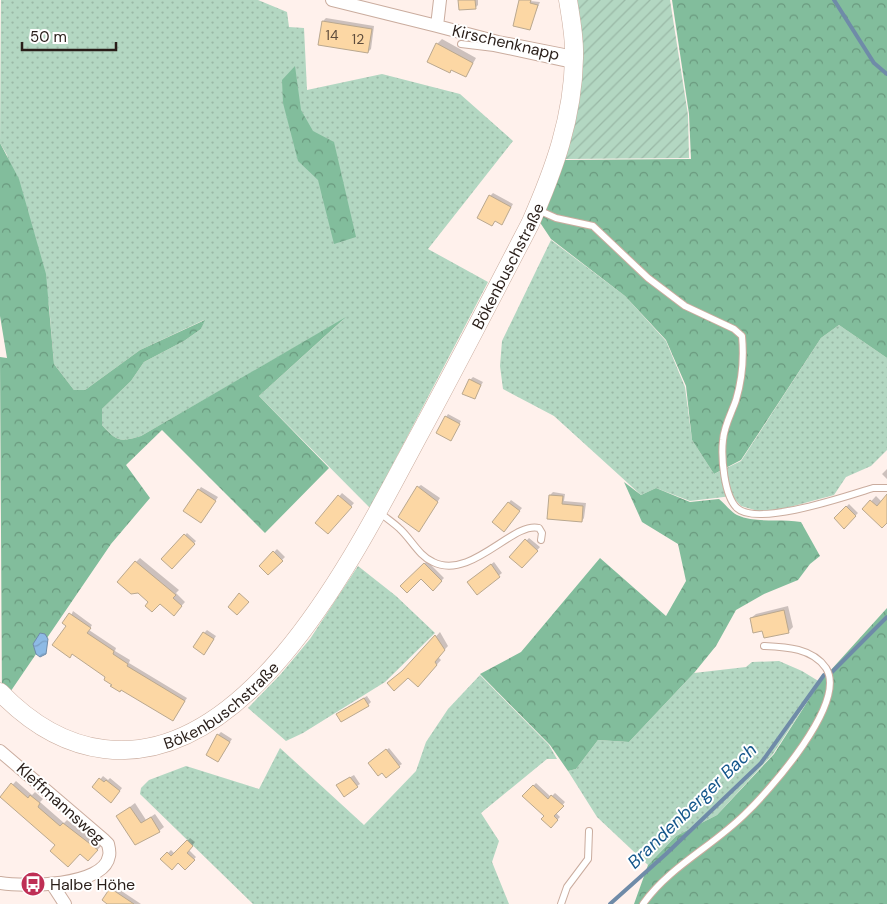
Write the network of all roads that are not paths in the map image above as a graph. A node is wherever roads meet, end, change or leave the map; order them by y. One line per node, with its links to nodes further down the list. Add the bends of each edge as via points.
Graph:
1 (332, 0): 4 (street, Kirschenknapp)
2 (440, 0): 4 (street, Kirschenknapp)
3 (568, 0): 6 (main road, Bökenbuschstraße)
4 (437, 26): 6 (street, Kirschenknapp)
5 (461, 44): 6 (lane)
6 (574, 62): 7 (main road, Bökenbuschstraße, via 570,112 550,180)
7 (537, 210): 8 (lane, via 593,226 648,278 685,306 742,336 740,386 723,439 729,499 738,510 757,514 782,513 873,488); 9 (main road, Bökenbuschstraße)
8 (887, 488)
9 (378, 511): 10 (lane, via 432,562 445,566 483,555 527,528 539,528); 12 (main road, Bökenbuschstraße, via 338,580 272,668 220,714 184,737 143,750 92,748 46,730 26,717)
10 (541, 540)
11 (764, 646): 19 (lane, via 794,648 810,654 826,669 830,683 829,699 820,720 790,763 746,813 718,839 689,859)
12 (0, 692)
13 (0, 751): 16 (street, Kleffmannsweg, via 108,844 109,856 99,870)
14 (589, 831): 18 (lane, via 588,858 567,887)
15 (0, 883): 16 (street)
16 (52, 884): 17 (street)
17 (65, 904)
18 (561, 904)
19 (643, 904)

